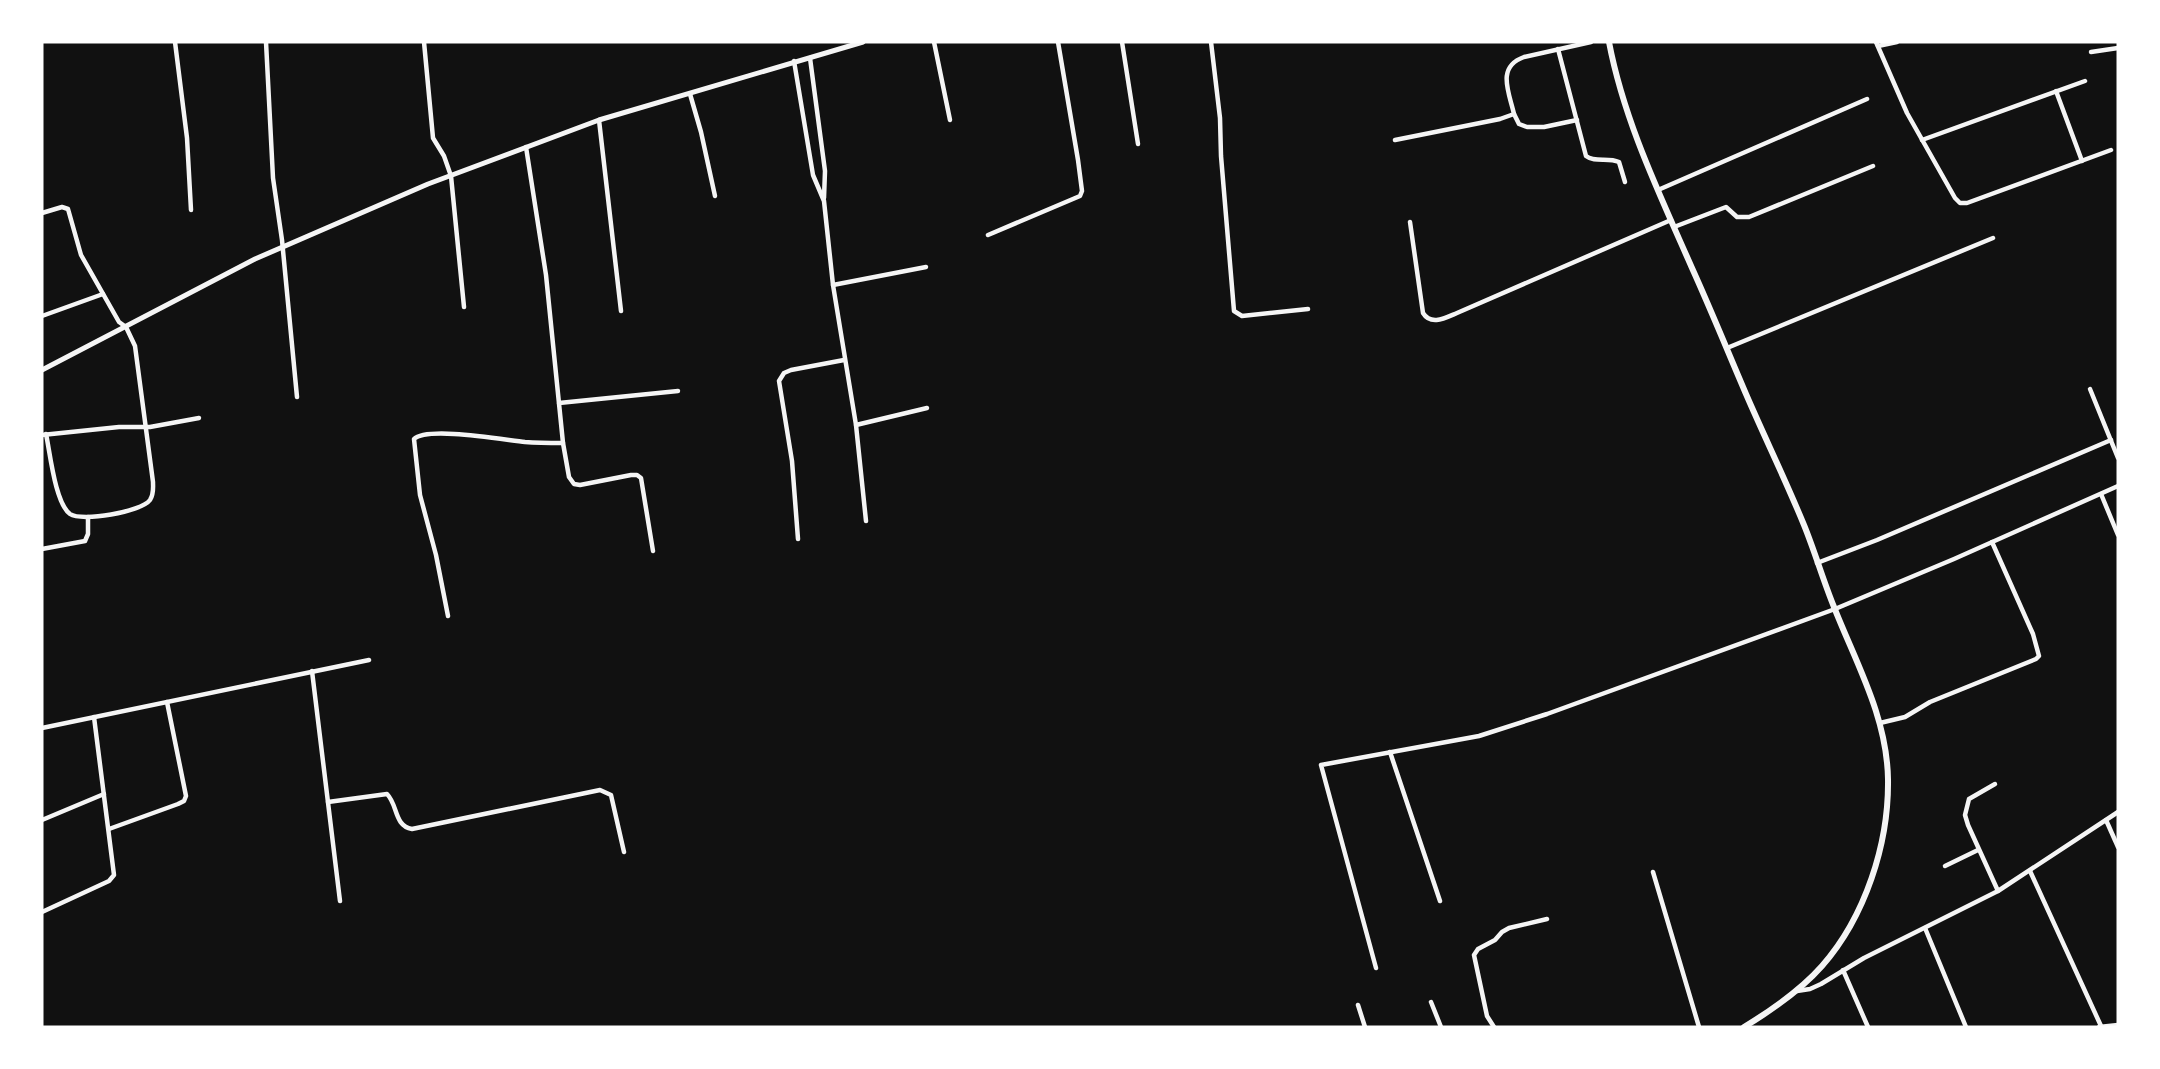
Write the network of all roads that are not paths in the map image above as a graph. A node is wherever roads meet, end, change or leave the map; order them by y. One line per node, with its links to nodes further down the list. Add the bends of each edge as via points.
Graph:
1 (175, 42): 38 (street)
2 (266, 42): 45 (street, via 273,178)
3 (424, 42): 33 (street, via 433,138)
4 (863, 42): 16 (street)
5 (934, 42): 24 (street)
6 (1058, 42): 43 (street, via 1082,191 1080,196)
7 (1122, 42): 28 (street)
8 (1211, 42): 50 (street, via 1234,311 1242,316)
9 (1592, 42): 14 (street)
10 (1609, 42): 35 (main road, via 1621,92)
11 (1897, 42): 12 (street)
12 (1877, 44): 27 (street)
13 (2118, 48): 15 (street)
14 (1558, 50): 22 (street, via 1524,57 1510,65 1506,74); 25 (street)
15 (2091, 52)
16 (810, 57): 17 (street); 37 (street, via 825,171)
17 (794, 62): 20 (street); 37 (street, via 813,175)
18 (2085, 81): 19 (street)
19 (2056, 91): 27 (street); 31 (street)
20 (690, 94): 23 (street); 36 (street)
21 (1867, 99): 35 (street)
22 (1514, 114): 25 (street, via 1520,124 1532,127); 26 (street)
23 (599, 120): 29 (street); 51 (street)
24 (950, 120)
25 (1577, 120): 34 (street, via 1586,156 1619,162)
26 (1395, 140)
27 (1922, 140): 31 (street, via 1955,198 1964,203)
28 (1138, 144)
29 (526, 147): 33 (street); 60 (street, via 546,275)
30 (2111, 150): 31 (street)
31 (2082, 161)
32 (1873, 166): 42 (street, via 1749,217 1737,217 1721,207)
33 (451, 176): 45 (street); 49 (street)
34 (1624, 182)
35 (1658, 190): 40 (main road)
36 (715, 196)
37 (824, 201): 47 (street)
38 (191, 210)
39 (42, 213): 48 (street, via 62,207 69,209 81,255)
40 (1671, 220): 41 (street, via 1432,321 1423,313); 42 (main road)
41 (1410, 222)
42 (1674, 227): 54 (main road)
43 (988, 235)
44 (1993, 238): 54 (street)
45 (283, 247): 53 (street); 59 (street)
46 (926, 267): 47 (street)
47 (833, 285): 55 (street)
48 (103, 294): 52 (street); 53 (street, via 118,322)
49 (464, 307)
50 (1308, 309)
51 (621, 311)
52 (42, 316)
53 (126, 327): 56 (street); 64 (street, via 135,346)
54 (1727, 348): 78 (main road)
55 (844, 360): 63 (street); 74 (street, via 790,370 779,381 792,461)
56 (42, 370)
57 (2090, 389): 66 (street)
58 (678, 391): 60 (street)
59 (297, 397)
60 (558, 403): 67 (street)
61 (927, 408): 63 (street)
62 (199, 418): 64 (street)
63 (856, 425): 72 (street)
64 (144, 427): 65 (street); 71 (street, via 153,482 151,499 134,510)
65 (44, 434): 71 (street, via 64,507 70,514)
66 (2111, 440): 68 (street); 78 (street)
67 (563, 443): 77 (street, via 569,477 574,484 631,475 641,478); 80 (street, via 489,436 423,435 414,439 420,495)
68 (2118, 458)
69 (2118, 486): 70 (street)
70 (2101, 494): 73 (street); 75 (street)
71 (88, 517): 76 (street, via 85,541)
72 (866, 521)
73 (2118, 535)
74 (798, 539)
75 (1992, 542): 79 (street); 85 (street, via 2039,656 1930,702 1905,717)
76 (42, 549)
77 (653, 551)
78 (1817, 563): 79 (main road)
79 (1835, 609): 85 (main road); 87 (street, via 1491,733)
80 (448, 616)
81 (369, 660): 82 (street)
82 (312, 672): 83 (street); 90 (street)
83 (167, 702): 84 (street); 94 (street, via 184,801)
84 (94, 717): 86 (street); 89 (street)
85 (1880, 723): 109 (main road, via 1888,777 1887,805 1874,870 1844,936 1822,966)
86 (42, 728)
87 (1390, 752): 103 (street); 107 (street, via 1321,765)
88 (1995, 784): 96 (street, via 1969,799 1966,807)
89 (104, 794): 92 (street); 94 (street)
90 (328, 802): 97 (street, via 387,794 401,824 412,829 600,790 611,795); 102 (street)
91 (2118, 812): 93 (street)
92 (42, 820)
93 (2106, 820): 95 (street); 99 (street)
94 (109, 829): 104 (street, via 112,878)
95 (2118, 847)
96 (1978, 850): 98 (street); 101 (street)
97 (624, 852)
98 (1945, 866)
99 (2030, 871): 101 (street); 114 (street)
100 (1653, 872): 118 (street)
101 (1998, 891): 106 (street)
102 (340, 901)
103 (1440, 901)
104 (42, 912)
105 (1547, 918): 117 (street, via 1509,928 1474,955 1486,1016)
106 (1925, 928): 108 (street); 120 (street)
107 (1376, 968)
108 (1842, 970): 109 (street, via 1810,989); 119 (street)
109 (1796, 991): 113 (main road)
110 (1431, 1002): 116 (street)
111 (1358, 1005): 115 (street)
112 (2118, 1025): 114 (street)
113 (1749, 1026)
114 (2100, 1026)
115 (1365, 1027)
116 (1441, 1027)
117 (1494, 1027)
118 (1700, 1027)
119 (1868, 1027)
120 (1966, 1027)

